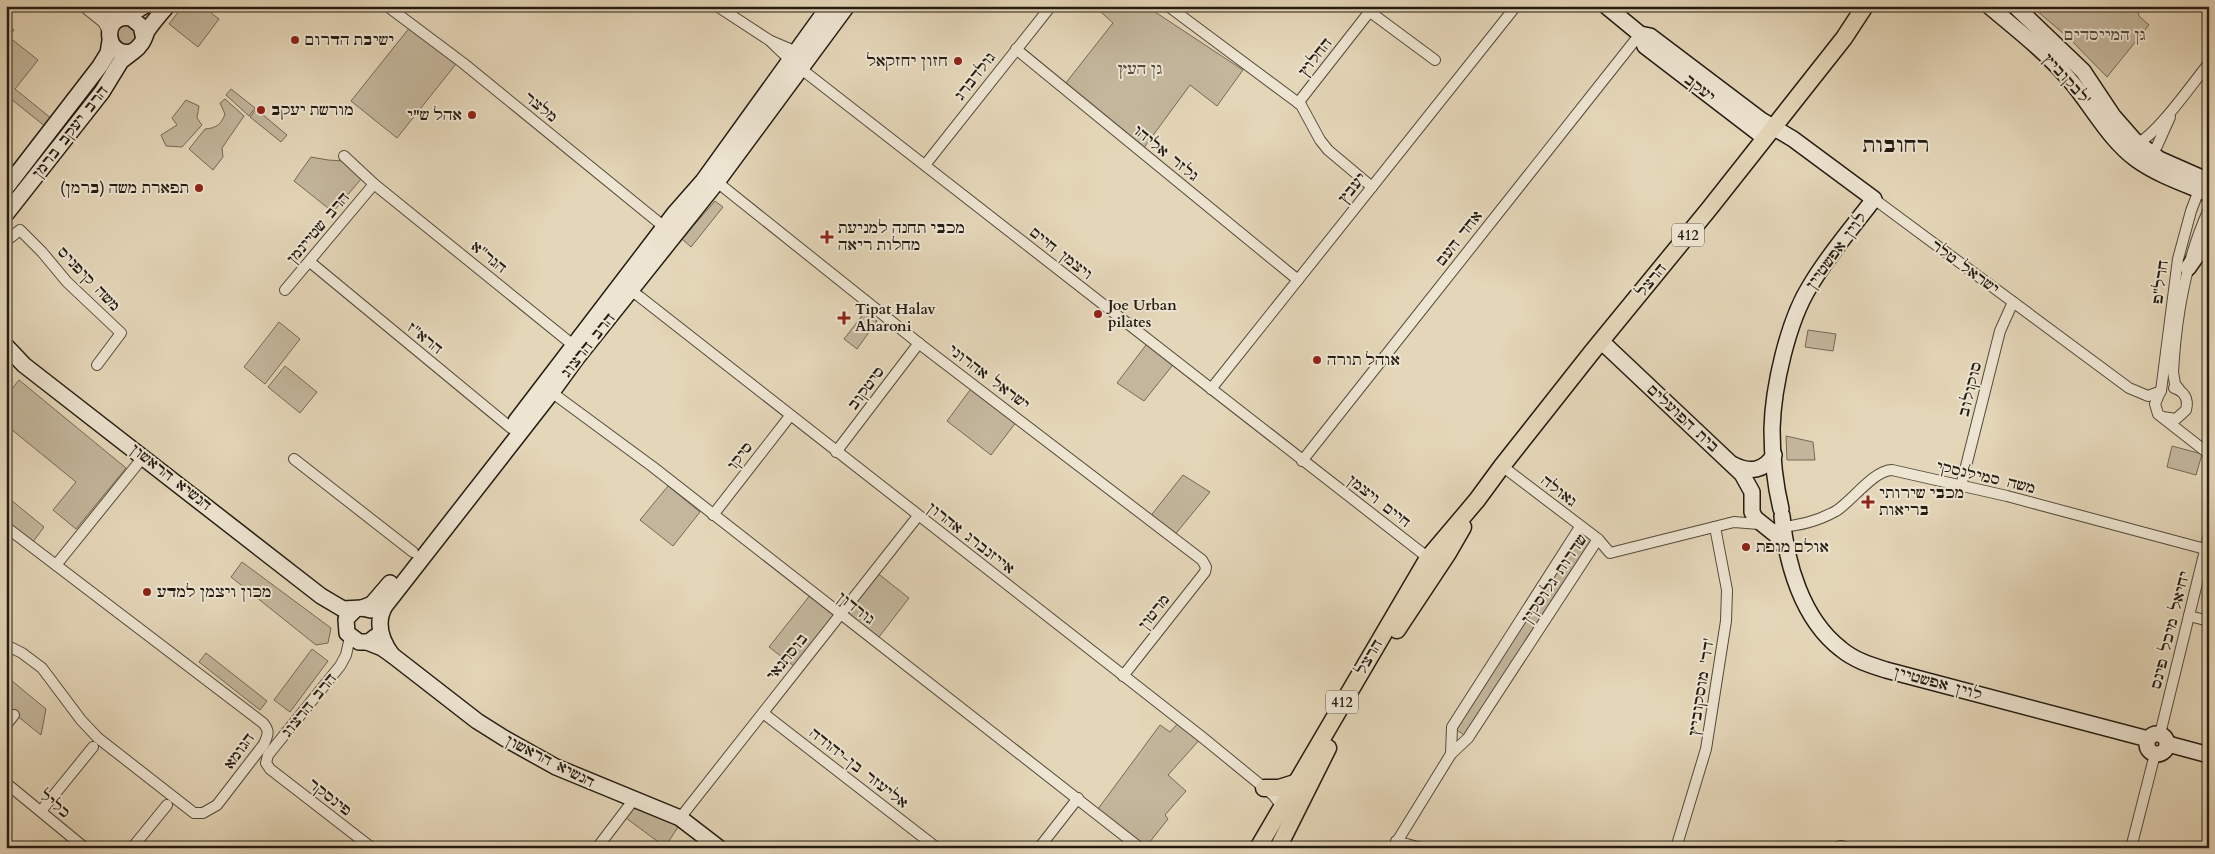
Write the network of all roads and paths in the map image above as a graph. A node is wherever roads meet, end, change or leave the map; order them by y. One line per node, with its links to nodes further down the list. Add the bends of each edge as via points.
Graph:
1 (83, 6): 22 (street, via 103,22)
2 (98, 6): 19 (street, via 110,15)
3 (144, 6): 19 (street)
4 (167, 6): 24 (street)
5 (387, 6): 46 (street, מלצר)
6 (718, 6): 20 (street)
7 (728, 6): 20 (street)
8 (829, 6): 27 (street)
9 (847, 6): 27 (street)
10 (1051, 6): 25 (street, גולדברג)
11 (1168, 6): 30 (street)
12 (1516, 6): 40 (street, יעבץ)
13 (1606, 6): 21 (street, יעקב)
14 (1865, 6): 23 (main road, הרצל / 412)
15 (1877, 6): 23 (main road, הרצל / 412)
16 (1989, 6): 36 (street, לבקוביץ', via 2050,58 2089,102 2119,144)
17 (2015, 6): 33 (street, לבקוביץ', via 2083,71 2120,125)
18 (1368, 8): 28 (street); 30 (street, החלוץ)
19 (124, 17): 22 (street, via 113,24); 24 (street, via 140,24)
20 (753, 30): 27 (street, ויצמן חיים)
21 (1640, 34): 32 (street, יעקב, via 1650,36); 77 (street, אחד העם)
22 (110, 37): 26 (street, via 120,51); 41 (street, הרב יעקב ברמן, via 108,53 100,66)
23 (1844, 38): 32 (main road, הרצל / 412)
24 (144, 39): 26 (street)
25 (1016, 49): 37 (street, גולדברג); 51 (street, גלזר אליהו)
26 (134, 51): 45 (street, הרב יעקב ברמן, via 120,61 102,92)
27 (797, 60): 37 (street, ויצמן חיים); 38 (street, הרב הרצוג)
28 (1435, 60)
29 (2207, 67): 31 (street)
30 (1298, 103): 40 (street, via 1328,150)
31 (2174, 108): 33 (street); 34 (street)
32 (1769, 133): 43 (street, ישראל טלר, via 1794,139); 55 (main road, הרצל / 412)
33 (2138, 144): 34 (street, לבקוביץ')
34 (2152, 154): 36 (street); 42 (street, לבקוביץ')
35 (344, 156): 39 (street, הגר"א)
36 (2137, 160): 42 (street, לבקוביץ', via 2154,170)
37 (925, 165): 63 (street, ויצמן חיים)
38 (710, 181): 46 (street, הרב הרצוג); 56 (street, ישראל אהרוני)
39 (374, 184): 49 (street, הרב שטיינמן); 59 (street, הגר"א)
40 (1372, 187): 51 (street, יעבץ)
41 (6, 188)
42 (2206, 188): 66 (street, חרל"פ, via 2188,218 2178,259)
43 (1874, 199): 54 (street, ישראל טלר); 73 (street, לוין אפשטיין, via 1815,279 1793,322 1774,408)
44 (2209, 209): 50 (street, חרל"פ)
45 (6, 214)
46 (670, 231): 53 (street, הרב הרצוג)
47 (2209, 238): 50 (street)
48 (6, 241): 61 (street, משה קיפניס, via 20,230 67,282 121,333)
49 (310, 262): 52 (street, הרב שטיינמן); 70 (street, הרא"ז)
50 (2188, 268): 64 (street, חרל"פ, via 2173,360 2173,379)
51 (1298, 280): 63 (street, יעבץ)
52 (285, 290)
53 (625, 290): 59 (street, הרב הרצוג); 68 (street, אייזנברג אהרון)
54 (2013, 302): 66 (street, ישראל טלר, via 2129,388 2148,396); 80 (street, סוקולוב, via 2000,331)
55 (1601, 341): 78 (street, בית הפועלים); 79 (main road, הרצל / 412)
56 (919, 343): 72 (street, סיטקוב); 95 (street, ישראל אהרוני, via 1149,518 1202,560)
57 (6, 346): 60 (street, הנשיא הראשון)
58 (6, 351): 60 (street, הנשיא הראשון)
59 (574, 352): 62 (street, הרב הרצוג); 65 (street, הרב הרצוג)
60 (19, 360): 75 (street, הנשיא הראשון)
61 (97, 365)
62 (553, 372): 65 (street); 70 (street, הרב הרצוג)
63 (1210, 389): 77 (street, ויצמן חיים)
64 (2179, 389): 66 (street, via 2171,387); 67 (street, via 2186,398)
65 (552, 392): 70 (street, הרב הרצוג); 82 (street, גורדון)
66 (2160, 392): 69 (street, via 2155,404)
67 (2186, 410): 69 (street, via 2176,419); 71 (street, via 2185,423)
68 (790, 416): 72 (street, אייזנברג אהרון); 82 (street, סיקו)
69 (2162, 417): 71 (street)
70 (518, 427): 92 (street, הרב הרצוג); 101 (street, הרב הרצוג, via 385,606)
71 (2195, 441): 74 (street)
72 (836, 452): 83 (street, אייזנברג אהרון)
73 (1774, 454): 78 (street, via 1766,465 1757,470 1746,470); 85 (street, לוין אפשטיין)
74 (2209, 454)
75 (144, 456): 94 (street); 96 (street, הנשיא הראשון)
76 (294, 459): 92 (street)
77 (1302, 460): 93 (street, חיים ויצמן)
78 (1732, 464): 81 (street, בית הפועלים, via 1748,483)
79 (1502, 466): 88 (street, גאולה); 93 (main road, הרצל / 412)
80 (1961, 486): 85 (street, משה סמילנסקי, via 1887,470 1835,511 1814,520); 91 (street, משה סמילנסקי)
81 (1752, 504): 84 (street, שדרות גלוסקין, via 1746,515); 85 (street, בית הפועלים, via 1753,515); 85 (street, via 1758,496 1766,495 1776,501)
82 (713, 515): 98 (street, גורדון)
83 (918, 516): 98 (street, בוסתנאי); 106 (street, אייזנברג אהרון)
84 (1734, 522): 85 (street, שדרות גלוסקין); 86 (street, שדרות גלוסקין)
85 (1774, 522): 110 (street, לוין אפשטיין, via 1776,535 1786,551 1812,616 1830,640 1855,658 1886,670)
86 (1715, 526): 90 (street, שדרות גלוסקין, via 1610,553); 138 (street, דר' מוסקוביץ', via 1726,584 1726,621 1706,749)
87 (6, 527): 94 (street, הגומא)
88 (1580, 527): 90 (street, גאולה); 112 (street, שדרות גלוסקין, via 1452,728)
89 (2209, 534): 91 (street, יחיאל מיכל פינס)
90 (1598, 540): 112 (street, שדרות גלוסקין, via 1468,738)
91 (2205, 549): 99 (street, יחיאל מיכל פינס)
92 (413, 552): 97 (street, הרב הרצוג, via 376,600)
93 (1433, 561): 117 (main road, הרצל / 412); 125 (main road, הרצל / 412, via 1311,779)
94 (56, 565): 104 (street, הגומא, via 263,723 269,734 264,744 217,805 203,813 194,813 98,738 42,668 22,652)
95 (1206, 567): 106 (street, מרטון)
96 (321, 596): 97 (street, הנשיא הראשון, via 344,608); 102 (street, הנשיא הראשון)
97 (359, 609): 101 (street, הנשיא הראשון, via 376,614); 102 (street, via 349,615)
98 (840, 615): 107 (street, בוסתנאי); 120 (street, גורדון)
99 (2190, 616): 100 (street); 110 (street, יחיאל מיכל פינס)
100 (2209, 621)
101 (380, 627): 103 (street, via 374,639); 105 (street, הנשיא הראשון, via 383,640)
102 (347, 630): 103 (street, הנשיא הראשון, via 359,642); 115 (street, הרב הרצוג, via 346,656 268,755 266,762)
103 (367, 642): 105 (street, הנשיא הראשון)
104 (6, 645)
105 (392, 654): 119 (street, הנשיא הראשון, via 477,721 510,742 556,767)
106 (1123, 676): 118 (street, אייזנברג אהרון)
107 (762, 713): 124 (street, בוסתנאי); 132 (street, אליעזר בן-יהודה)
108 (14, 715): 109 (street)
109 (6, 724)
110 (2158, 739): 113 (street, via 2162,753); 114 (street, לוין אפשטיין)
111 (93, 747): 123 (street)
112 (1451, 754): 126 (street, שדרות גלוסקין)
113 (2155, 754): 141 (street)
114 (2209, 755)
115 (270, 769): 129 (street, פינסקר)
116 (6, 783): 123 (street, כליל)
117 (1294, 783): 118 (main road); 122 (main road, הרצל / 412)
118 (1264, 788): 122 (street, אייזנברג אהרון)
119 (635, 798): 124 (street, הנשיא הראשון); 130 (street)
120 (1078, 798): 133 (street); 134 (street, גורדון)
121 (167, 805): 128 (street)
122 (1282, 805): 125 (street, אייזנברג אהרון); 135 (main road, הרצל / 412)
123 (41, 811): 127 (street, כליל)
124 (680, 818): 131 (street, הנשיא הראשון)
125 (1289, 827): 136 (main road, הרצל / 412)
126 (1395, 844): 137 (street)
127 (85, 848)
128 (132, 848)
129 (372, 848)
130 (597, 848)
131 (719, 848)
132 (937, 848)
133 (1039, 848)
134 (1140, 848)
135 (1258, 848)
136 (1278, 848)
137 (1420, 848)
138 (1676, 848)
139 (1835, 848): 140 (street)
140 (1847, 848)
141 (2131, 848)

